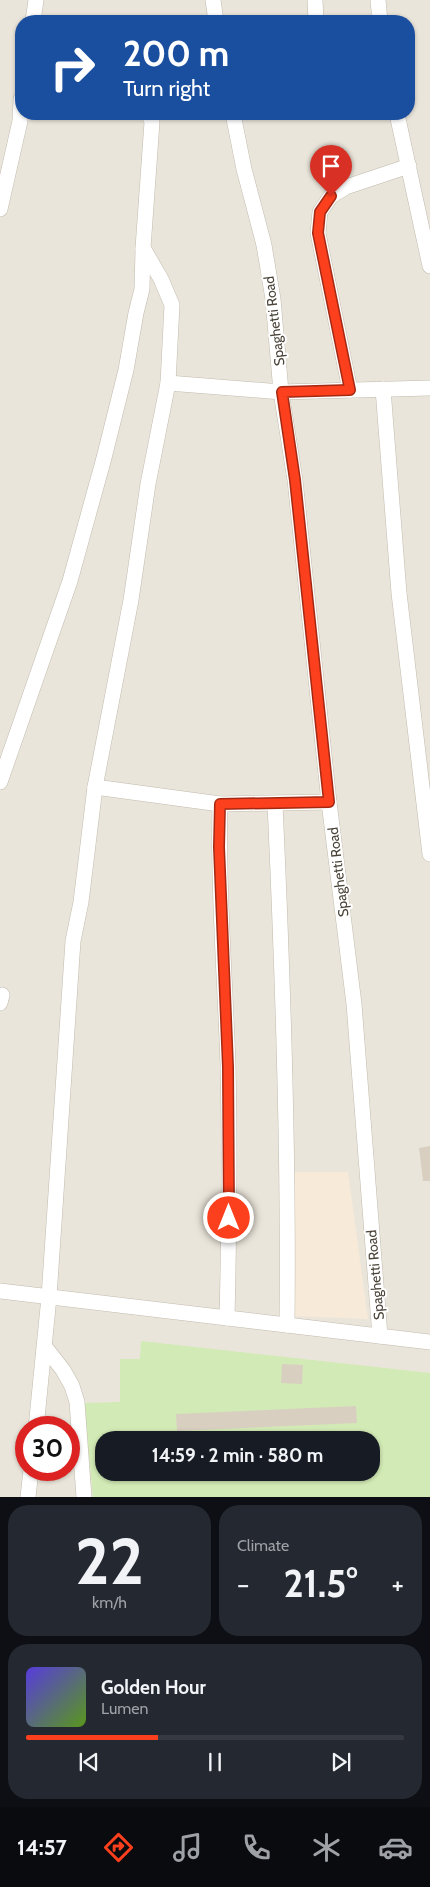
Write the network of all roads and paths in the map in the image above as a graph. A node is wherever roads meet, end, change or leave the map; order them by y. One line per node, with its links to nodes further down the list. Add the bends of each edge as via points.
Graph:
1 (36, 0): 5 (street)
2 (213, 0): 6 (street)
3 (315, 0): 7 (street)
4 (378, 0): 8 (street)
5 (33, 15)
6 (215, 15)
7 (316, 15)
8 (379, 15)
9 (20, 120): 14 (street)
10 (151, 120): 15 (street)
11 (234, 120): 21 (street, Spaghetti Road, via 264,246)
12 (398, 120): 13 (street)
13 (409, 166): 16 (street); 20 (street, via 346,187 331,196 320,212 318,233)
14 (0, 209)
15 (143, 248): 17 (street, via 172,305); 22 (street, via 142,289 102,467 70,581)
16 (430, 266)
17 (168, 383): 21 (street); 23 (street)
18 (382, 388): 19 (street); 20 (street); 27 (street, via 399,593)
19 (430, 388)
20 (350, 390): 21 (street)
21 (282, 392): 24 (street, Spaghetti Road, via 295,480)
22 (0, 782)
23 (95, 787): 25 (street); 29 (street, via 73,941)
24 (329, 802): 26 (street); 32 (street, Spaghetti Road, via 354,1004)
25 (220, 804): 26 (street); 30 (street, via 228,1067)
26 (275, 804): 31 (street, via 287,1122)
27 (430, 854)
28 (0, 1291): 29 (street)
29 (49, 1297): 30 (street); 34 (street)
30 (227, 1318): 31 (street)
31 (288, 1326): 32 (street)
32 (380, 1336): 33 (street)
33 (430, 1342)
34 (44, 1347): 35 (street); 38 (street, via 63,1370 77,1402)
35 (37, 1416)
36 (30, 1481): 37 (street)
37 (28, 1497)
38 (84, 1497)

